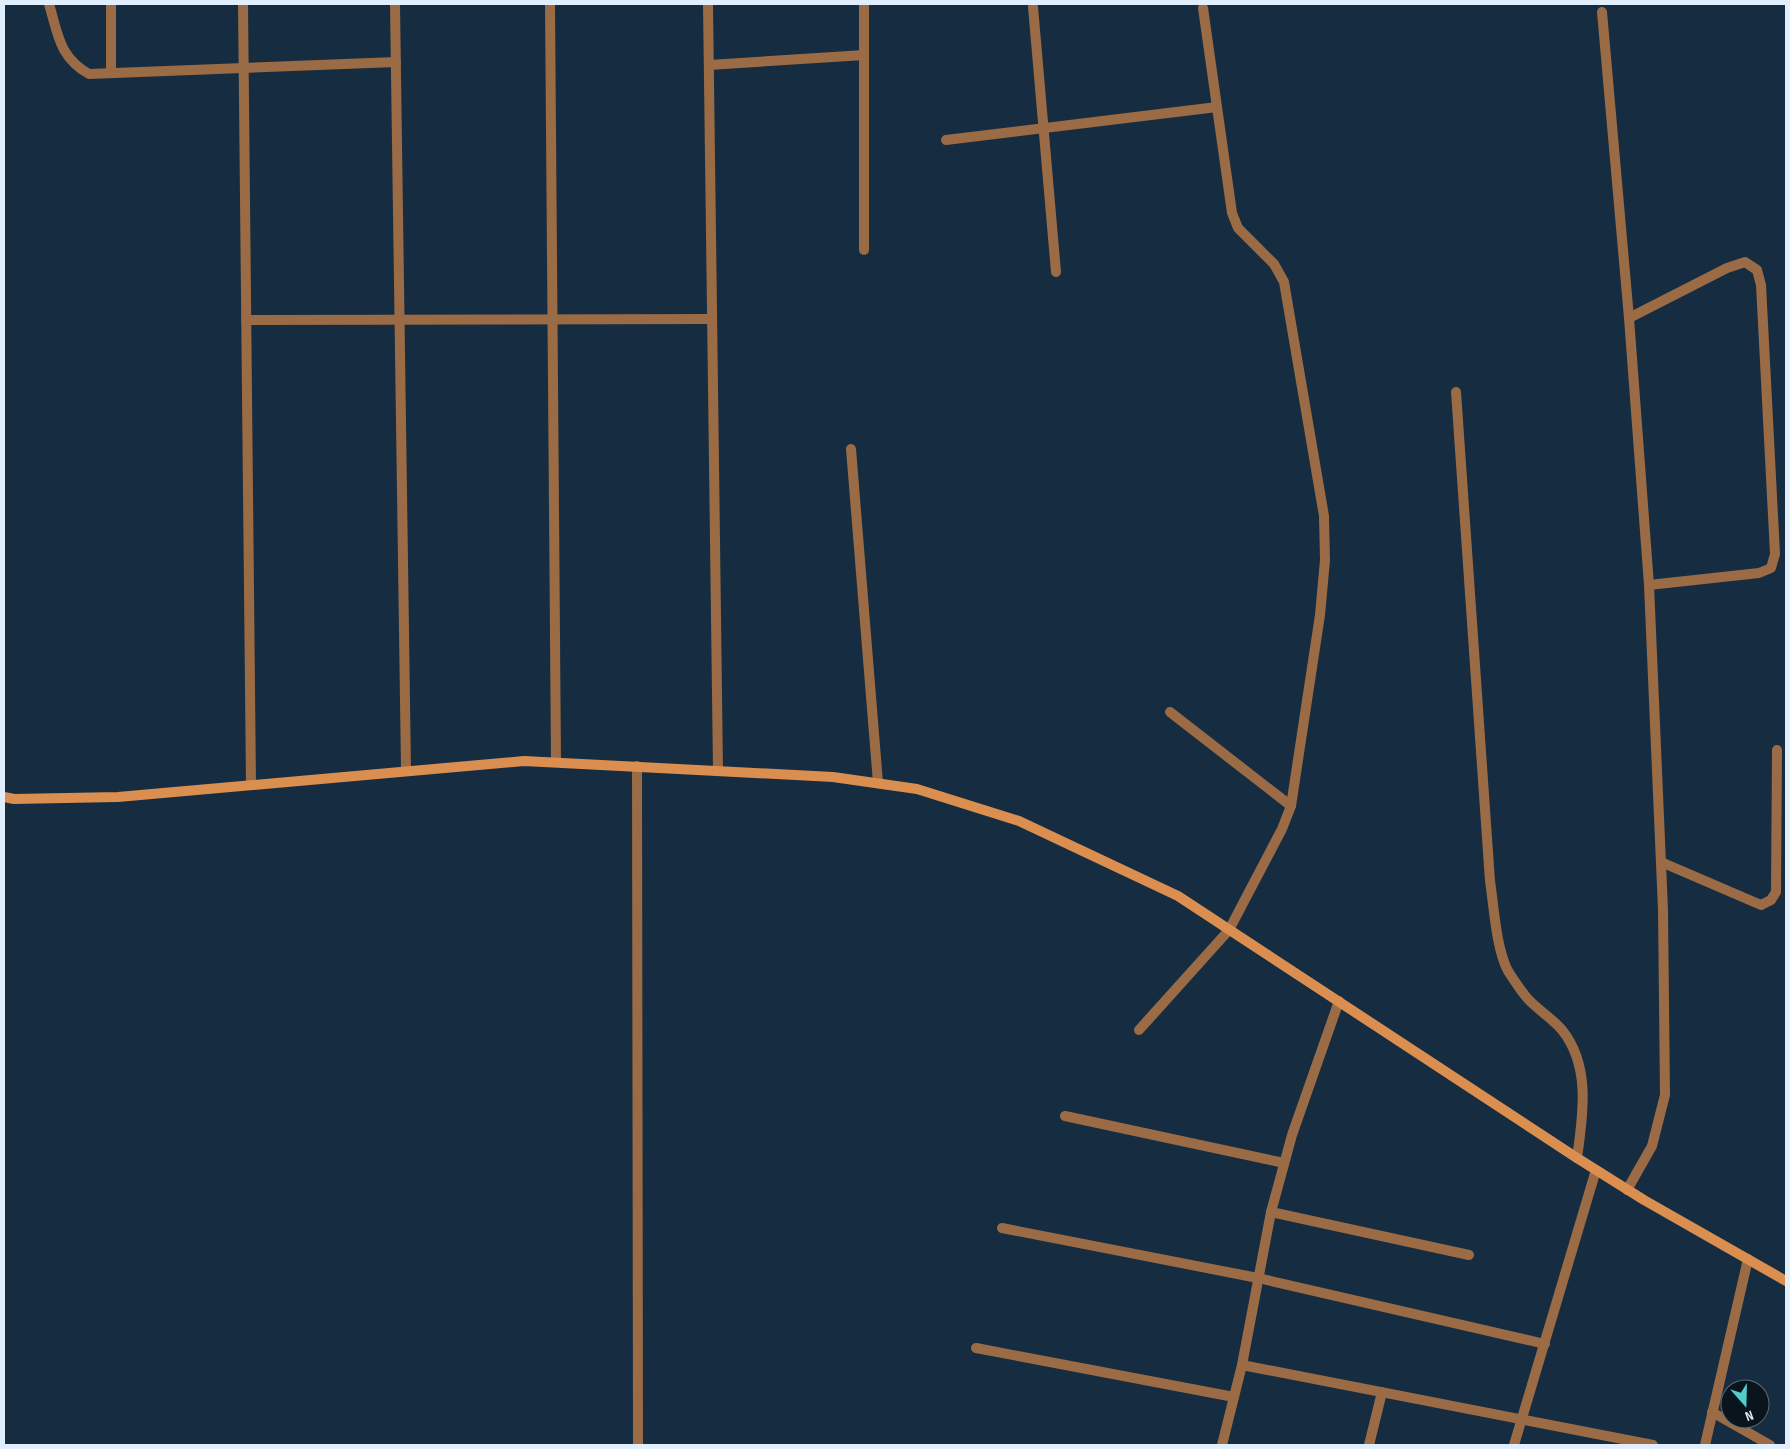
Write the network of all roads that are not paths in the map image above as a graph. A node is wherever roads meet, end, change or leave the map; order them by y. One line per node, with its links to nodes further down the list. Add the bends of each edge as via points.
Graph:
1 (49, 4): 15 (street, via 62,48 74,65 89,74)
2 (111, 4): 15 (street)
3 (243, 4): 14 (street)
4 (395, 4): 12 (street)
5 (550, 4): 22 (street)
6 (708, 4): 13 (street)
7 (864, 4): 11 (street)
8 (1033, 7): 17 (street)
9 (1203, 8): 16 (street)
10 (1602, 12): 21 (street)
11 (864, 55): 13 (street); 19 (street)
12 (396, 62): 14 (street); 25 (street)
13 (709, 65): 23 (street)
14 (244, 68): 15 (street); 24 (street)
15 (111, 73)
16 (1217, 107): 17 (street); 38 (street, via 1232,213 1238,228 1274,264 1284,282 1324,516 1326,560 1320,615)
17 (1044, 128): 18 (street); 20 (street)
18 (946, 140)
19 (864, 250)
20 (1056, 272)
21 (1629, 318): 28 (street); 28 (street, via 1727,268 1745,262 1757,270 1761,286 1775,554 1770,568 1759,573)
22 (553, 319): 23 (street); 25 (street); 31 (street)
23 (712, 319): 33 (street)
24 (246, 320): 25 (street); 36 (street)
25 (399, 320): 34 (street)
26 (1456, 392): 44 (street, via 1490,881 1499,939 1507,969 1527,998 1561,1029 1577,1052 1583,1114)
27 (851, 449): 35 (street)
28 (1649, 586): 39 (street)
29 (1170, 712): 38 (street)
30 (1777, 750): 39 (street, via 1776,892 1771,900 1761,905)
31 (556, 762): 32 (main road); 34 (main road, via 524,761)
32 (637, 766): 33 (main road); 61 (street)
33 (718, 770): 35 (main road)
34 (406, 771): 36 (main road)
35 (878, 783): 40 (main road, via 917,789 1019,821 1178,896)
36 (251, 785): 37 (main road, via 118,797)
37 (4, 797)
38 (1290, 806): 40 (street)
39 (1661, 862): 47 (street, via 1665,1095 1652,1146)
40 (1230, 930): 41 (main road); 42 (street)
41 (1339, 1001): 44 (main road, via 1469,1090); 45 (street)
42 (1139, 1030)
43 (1065, 1116): 45 (street)
44 (1577, 1158): 46 (main road)
45 (1284, 1163): 48 (street)
46 (1596, 1170): 47 (main road); 54 (street)
47 (1627, 1190): 51 (main road)
48 (1271, 1212): 50 (street); 52 (street)
49 (1002, 1228): 52 (street)
50 (1469, 1255)
51 (1748, 1259): 53 (main road); 59 (street)
52 (1258, 1278): 54 (street); 56 (street)
53 (1786, 1281)
54 (1544, 1344): 60 (street)
55 (976, 1348): 58 (street)
56 (1242, 1365): 57 (street); 58 (street)
57 (1382, 1392): 60 (street); 63 (street)
58 (1234, 1397): 62 (street)
59 (1712, 1412): 66 (street); 67 (street)
60 (1522, 1420): 64 (street); 65 (street)
61 (638, 1445)
62 (1222, 1445)
63 (1370, 1445)
64 (1514, 1445)
65 (1653, 1445)
66 (1704, 1445)
67 (1770, 1445)

